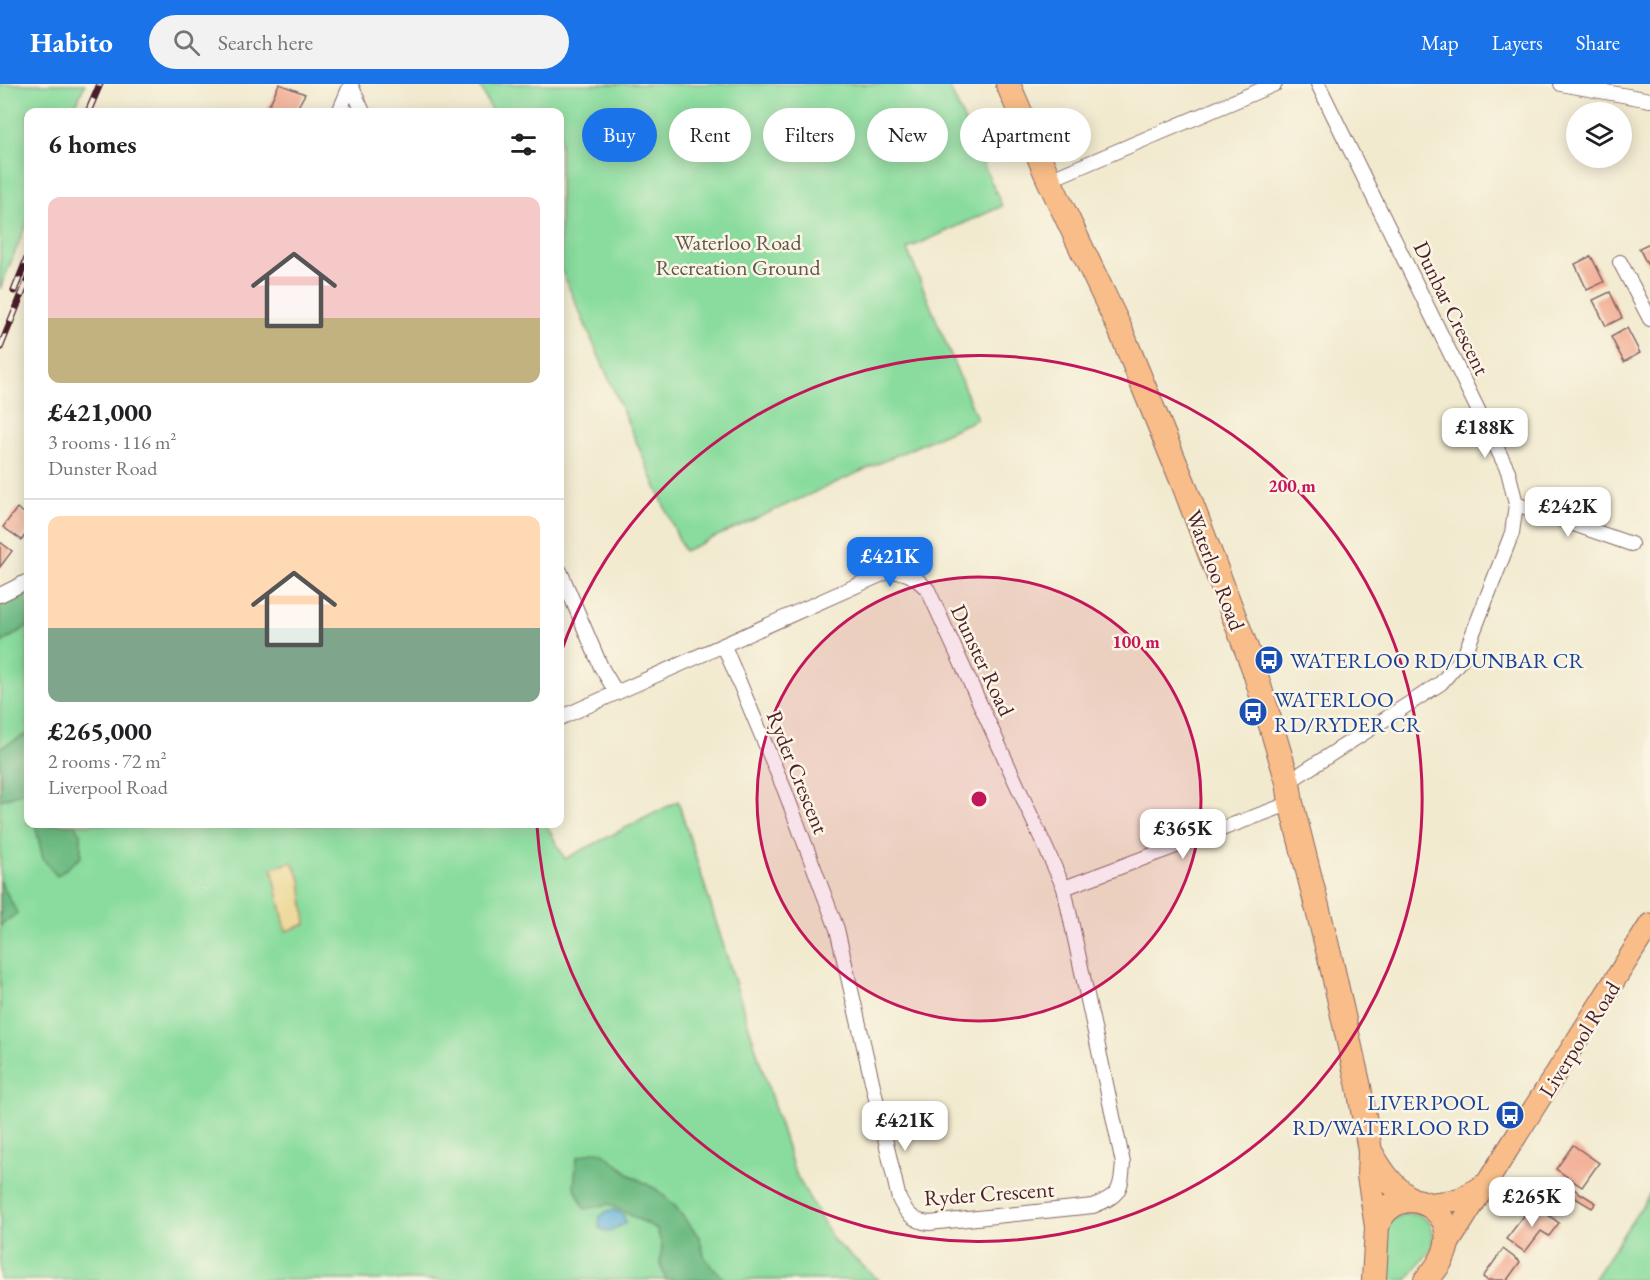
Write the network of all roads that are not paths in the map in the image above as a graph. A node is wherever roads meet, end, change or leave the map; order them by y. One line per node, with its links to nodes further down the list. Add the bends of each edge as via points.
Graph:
1 (1008, 84): 9 (highway, Waterloo Road)
2 (1275, 84): 9 (street)
3 (1318, 84): 13 (street, Dunbar Crescent, via 1508,471)
4 (1561, 84): 6 (street)
5 (351, 85): 7 (street); 8 (street)
6 (1650, 100)
7 (341, 108)
8 (361, 108)
9 (1049, 180): 21 (highway, Waterloo Road, via 1120,329 1184,485 1254,669)
10 (1620, 262): 11 (street)
11 (1644, 292): 12 (street)
12 (1650, 319)
13 (1516, 504): 14 (street); 21 (street, Dunbar Crescent, via 1512,533 1464,656 1455,668)
14 (1631, 544)
15 (564, 580): 19 (street, via 601,667)
16 (24, 583): 17 (street)
17 (0, 595)
18 (724, 646): 19 (street, Dunster Road); 22 (street, Dunster Road, via 887,572 901,571 915,577 928,590); 22 (street, Ryder Crescent, via 837,929 899,1199 918,1222 1093,1206 1110,1200 1122,1186 1123,1162)
19 (616, 692): 20 (street, Dunster Road)
20 (564, 716)
21 (1289, 792): 22 (street); 24 (highway, Waterloo Road, via 1331,962)
22 (1064, 888)
23 (1650, 924): 25 (main road, Liverpool Road)
24 (1370, 1151): 26 (highway, Waterloo Road, via 1396,1190); 27 (highway, Waterloo Road, via 1369,1176)
25 (1486, 1182): 26 (main road, Liverpool Road, via 1458,1200); 28 (main road, Liverpool Road)
26 (1419, 1202): 27 (highway, via 1392,1207); 28 (highway, Waterloo Road, via 1443,1217)
27 (1377, 1227): 30 (highway, Waterloo Road)
28 (1447, 1246): 29 (highway)
29 (1428, 1279)
30 (1374, 1280)

